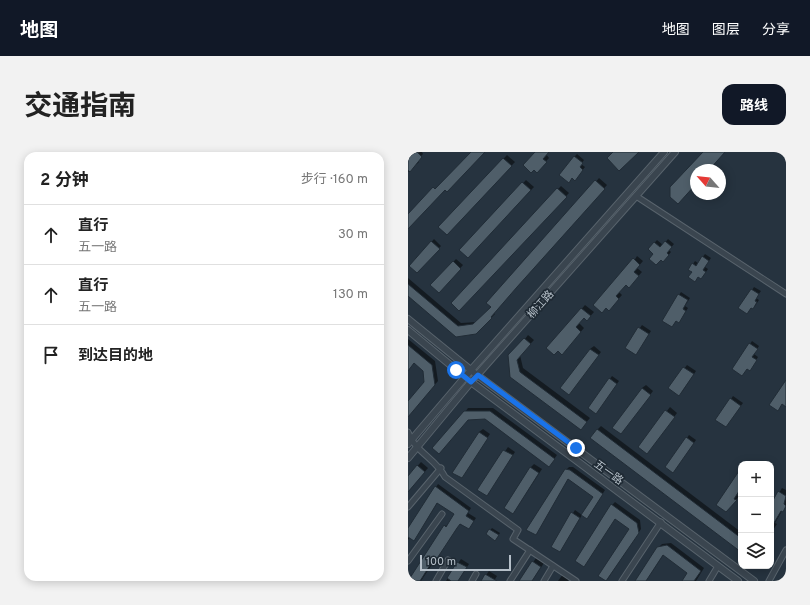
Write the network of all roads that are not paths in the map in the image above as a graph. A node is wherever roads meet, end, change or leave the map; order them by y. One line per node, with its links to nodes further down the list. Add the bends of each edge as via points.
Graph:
1 (664, 152): 3 (street, 柳江路)
2 (675, 152): 4 (street, 柳江路)
3 (629, 191): 4 (street); 8 (street, 柳江路)
4 (636, 196): 5 (street); 9 (street, 柳江路)
5 (786, 294)
6 (408, 319): 8 (street, 五一路)
7 (408, 330): 10 (street, 五一路)
8 (471, 370): 9 (street, 五一路); 10 (street, 柳江路)
9 (478, 375): 11 (street, 柳江路); 19 (street, 五一路)
10 (465, 377): 11 (street, 五一路); 13 (street, 柳江路)
11 (471, 382): 14 (street, 柳江路); 20 (street, 五一路)
12 (408, 432): 13 (street)
13 (409, 442): 14 (street)
14 (417, 447): 15 (street, 柳江路); 16 (street)
15 (408, 458)
16 (441, 468): 17 (street); 22 (street, via 445,477 518,530 513,539)
17 (408, 507)
18 (442, 514): 25 (street)
19 (673, 519): 21 (street); 37 (street, 五一路)
20 (661, 522): 21 (street, 五一路); 34 (street)
21 (667, 527): 27 (street, 五一路)
22 (530, 550): 26 (street); 31 (street)
23 (786, 550): 38 (street)
24 (448, 560): 29 (street)
25 (408, 561)
26 (553, 566): 32 (street); 33 (street)
27 (718, 566): 35 (street); 36 (street, 五一路)
28 (476, 574): 30 (street)
29 (436, 581)
30 (472, 581)
31 (510, 581)
32 (544, 581)
33 (576, 581)
34 (622, 581)
35 (709, 581)
36 (738, 581)
37 (754, 581)
38 (769, 581)

